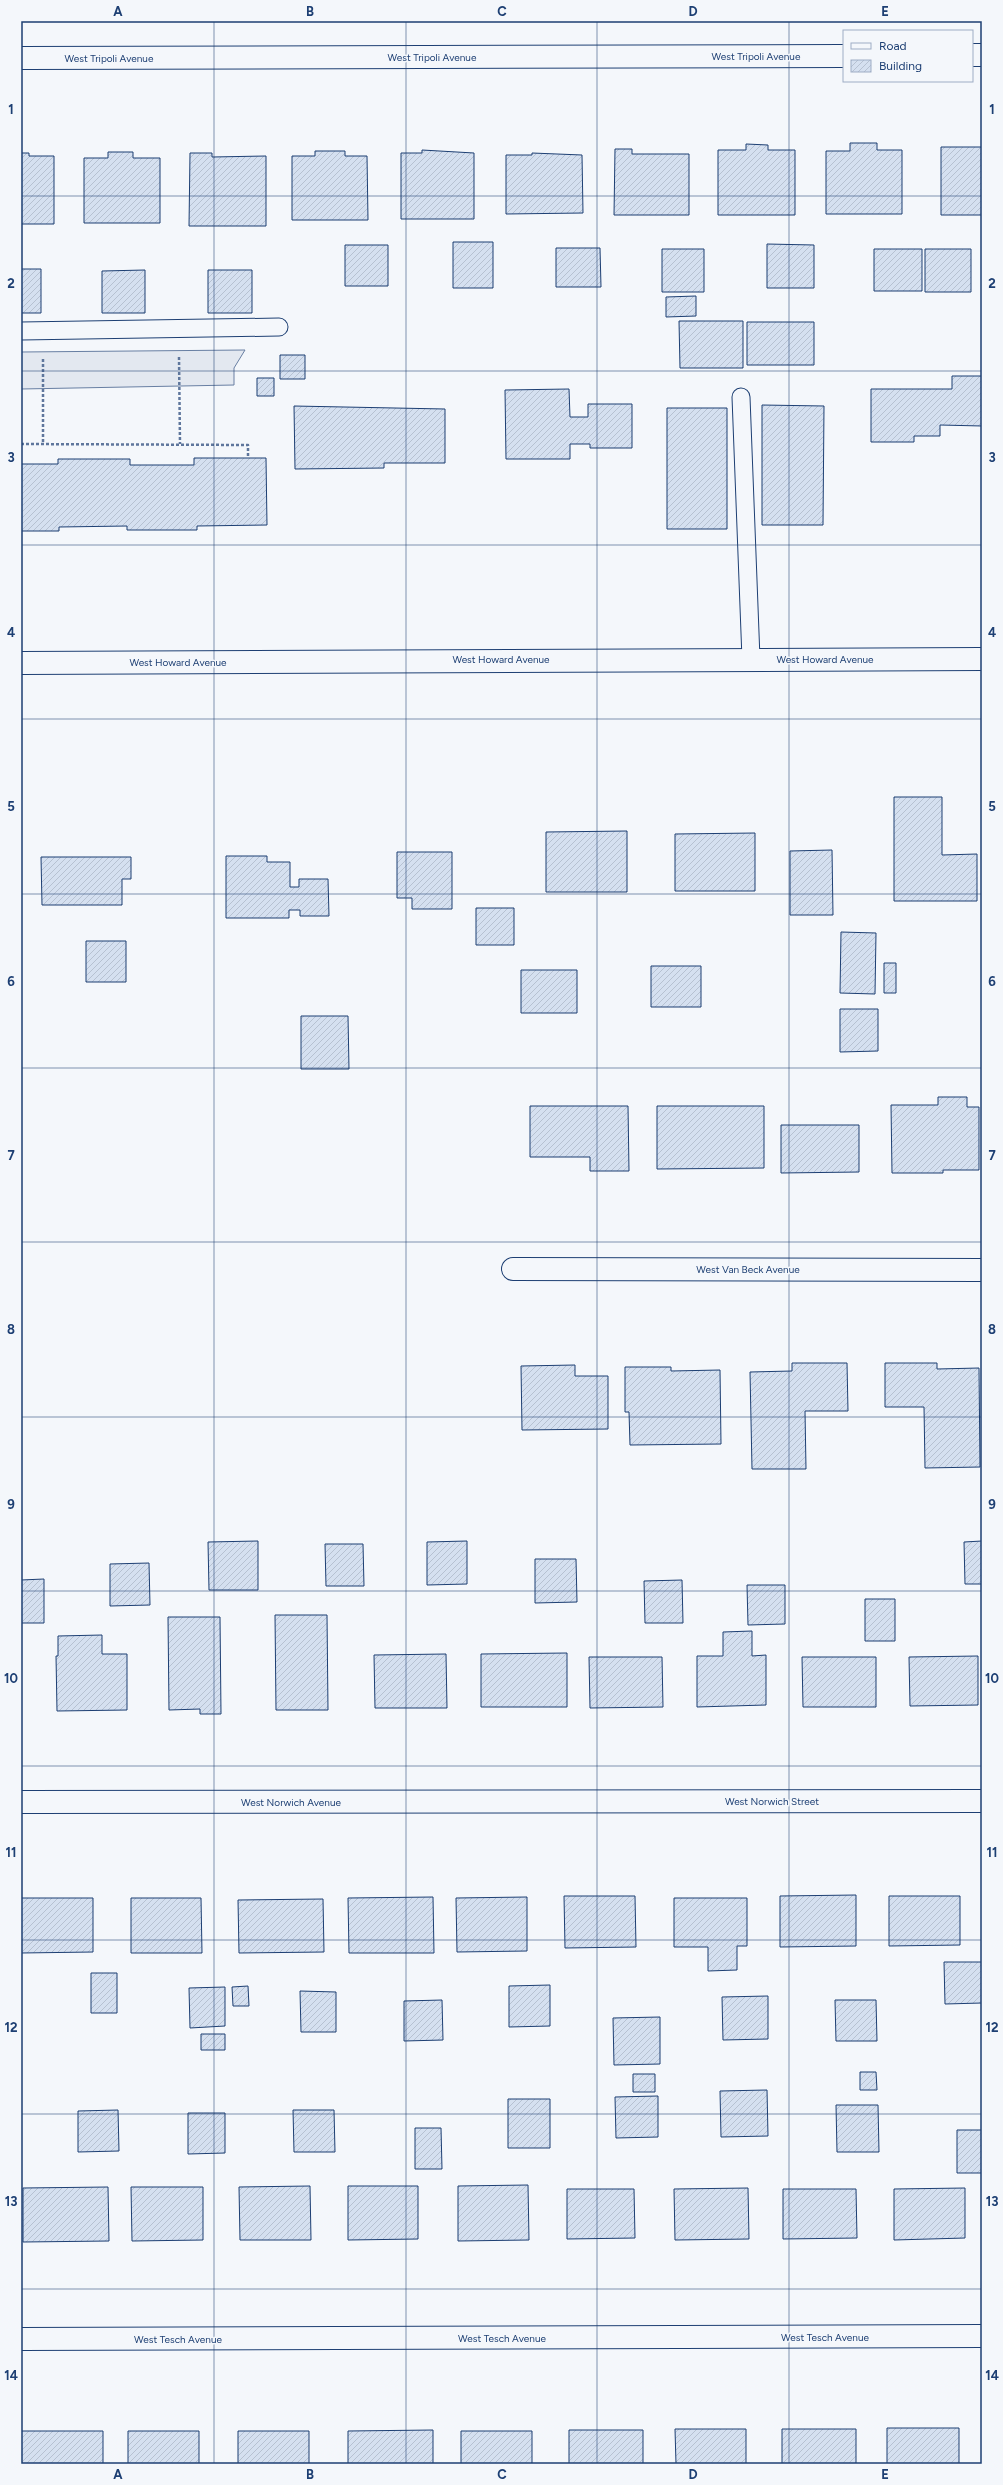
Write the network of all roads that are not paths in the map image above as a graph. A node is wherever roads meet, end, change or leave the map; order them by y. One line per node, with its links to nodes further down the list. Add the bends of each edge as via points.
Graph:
1 (843, 56): 2 (street, West Tripoli Avenue)
2 (21, 58)
3 (279, 327): 4 (lane)
4 (21, 331)
5 (741, 397): 6 (lane)
6 (751, 659): 7 (street, West Howard Avenue); 8 (street, West Howard Avenue)
7 (982, 659)
8 (21, 663)
9 (514, 1269): 10 (street, West Van Beck Avenue)
10 (982, 1270)
11 (982, 1801): 13 (street, West Norwich Street)
12 (21, 1802): 13 (street, West Norwich Avenue)
13 (561, 1802)
14 (982, 2336): 15 (street, West Tesch Avenue)
15 (21, 2339)

